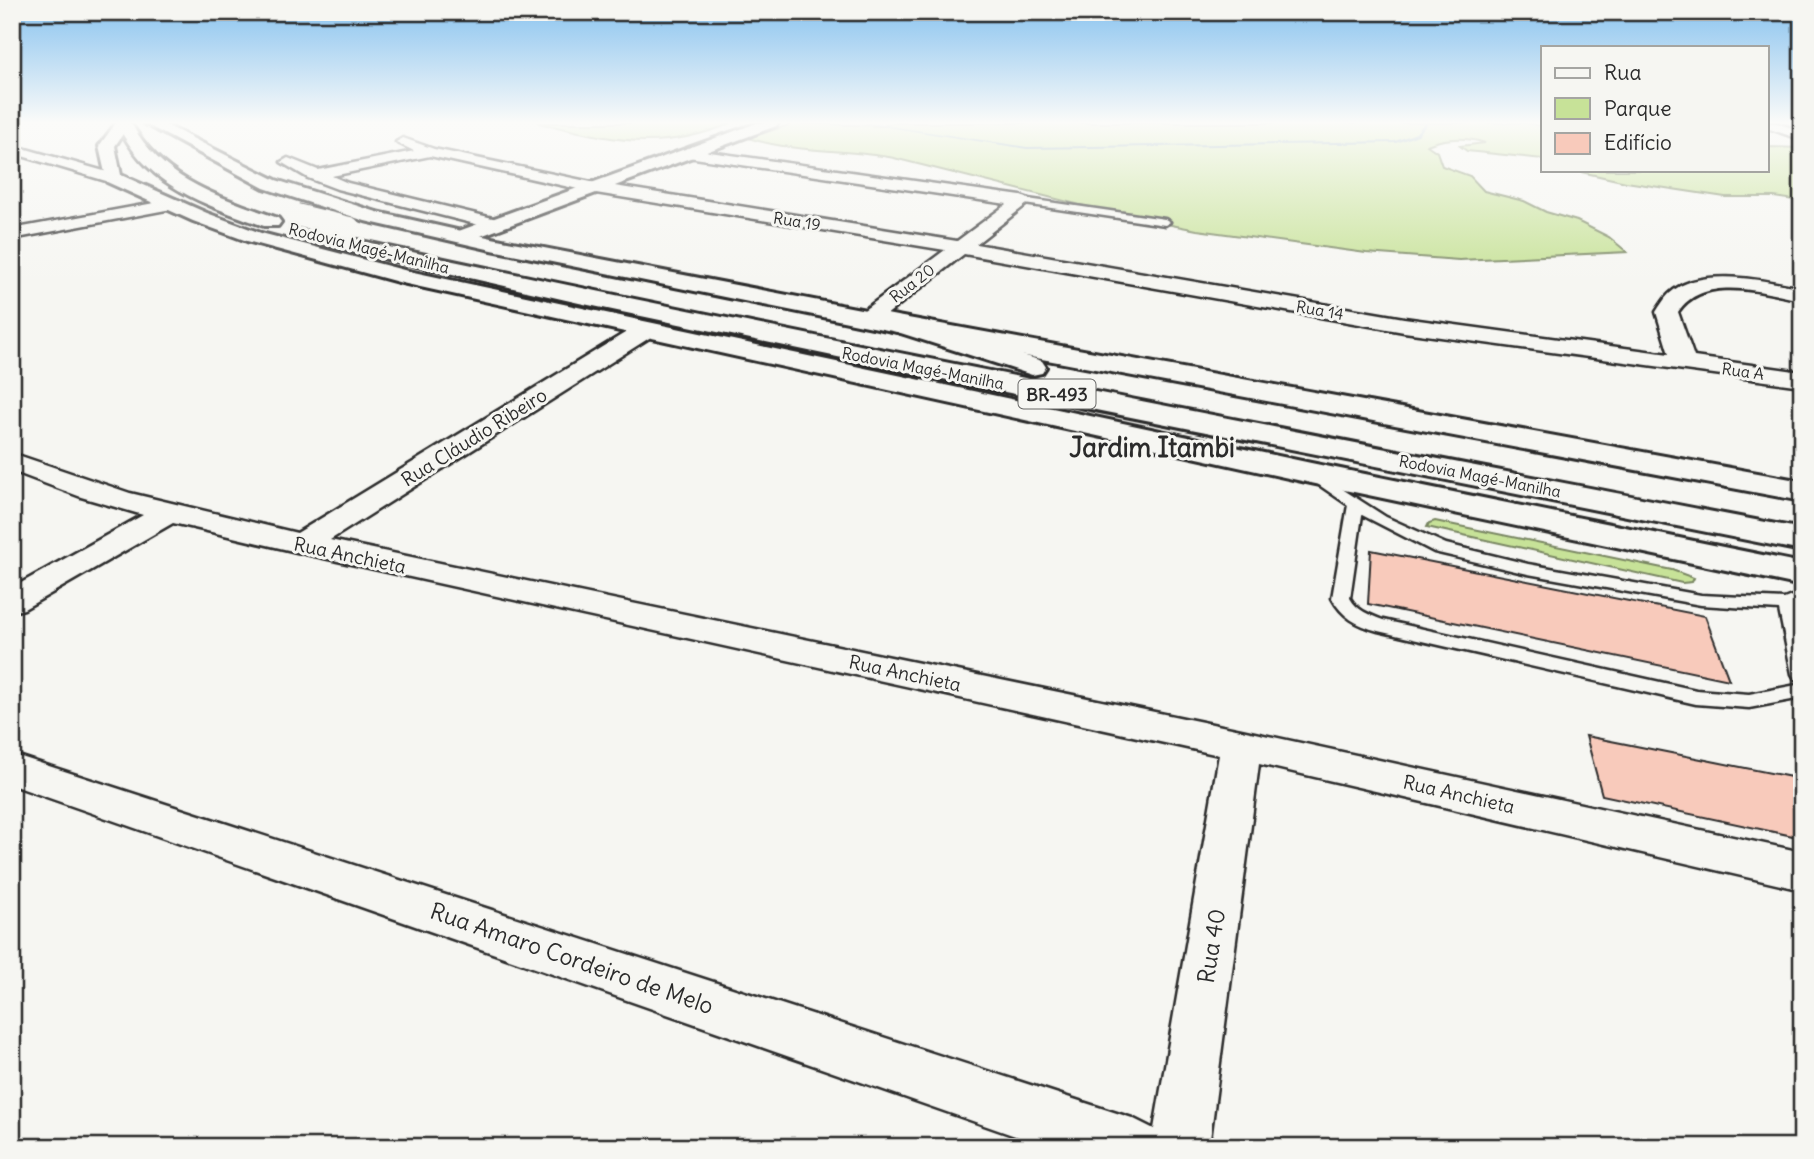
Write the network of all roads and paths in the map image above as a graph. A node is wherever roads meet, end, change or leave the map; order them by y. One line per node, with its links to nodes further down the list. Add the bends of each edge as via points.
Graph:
1 (110, 177): 10 (street)
2 (169, 177): 20 (main road, Rodovia Magé-Manilha / BR-493)
3 (205, 177): 16 (main road, Rodovia Magé-Manilha / BR-493, bridge, via 232,193 296,215)
4 (256, 177): 11 (main road)
5 (304, 177): 11 (street)
6 (321, 177): 18 (street, via 392,200)
7 (546, 177): 12 (street, Rua 19)
8 (625, 177): 12 (main road, Rua 19)
9 (855, 177): 13 (street)
10 (113, 178): 14 (main road)
11 (270, 184): 16 (main road)
12 (596, 188): 18 (main road, Rua 19); 22 (street, Rua 19)
13 (1021, 201): 17 (lane); 22 (street, Rua 20)
14 (176, 204): 19 (street); 20 (main road, BR-493, via 200,217)
15 (372, 217): 16 (main road); 20 (main road); 21 (main road)
16 (348, 220): 20 (main road); 28 (main road, Rodovia Magé-Manilha / BR-493)
17 (1165, 222)
18 (495, 224): 21 (main road, Rua 19)
19 (12, 234)
20 (267, 234): 26 (main road, BR-493, via 402,276); 36 (main road, Rodovia Magé-Manilha / BR-493, via 315,237 977,379)
21 (460, 237): 24 (main road)
22 (956, 248): 24 (street, Rua 20); 27 (street, Rua 14, via 1404,325)
23 (1802, 294): 27 (street, via 1718,283 1688,290 1667,312)
24 (868, 318): 25 (main road)
25 (897, 324): 28 (main road); 32 (main road)
26 (646, 330): 31 (main road, BR-493); 37 (street, Rua Cláudio Ribeiro)
27 (1684, 363): 29 (street, Rua A)
28 (1032, 367): 35 (main road, Rodovia Magé-Manilha / BR-493)
29 (1802, 379)
30 (12, 461): 34 (street, Rua Anchieta)
31 (1311, 473): 33 (lane); 38 (main road, BR-493)
32 (1802, 491)
33 (1356, 506): 39 (lane, via 1440,548 1528,569 1701,600); 42 (lane, via 1341,598 1353,616 1696,697 1756,702)
34 (169, 513): 37 (street, Rua Anchieta); 40 (street)
35 (1802, 515)
36 (1802, 540)
37 (301, 544): 43 (street, Rua Anchieta)
38 (1802, 575)
39 (1794, 601): 41 (lane)
40 (12, 602)
41 (1802, 674)
42 (1802, 691)
43 (1241, 745): 45 (street, Rua Anchieta); 47 (street, Rua 40)
44 (12, 769): 46 (street, Rua Amaro Cordeiro de Melo)
45 (1802, 871)
46 (1132, 1147)
47 (1180, 1147)

